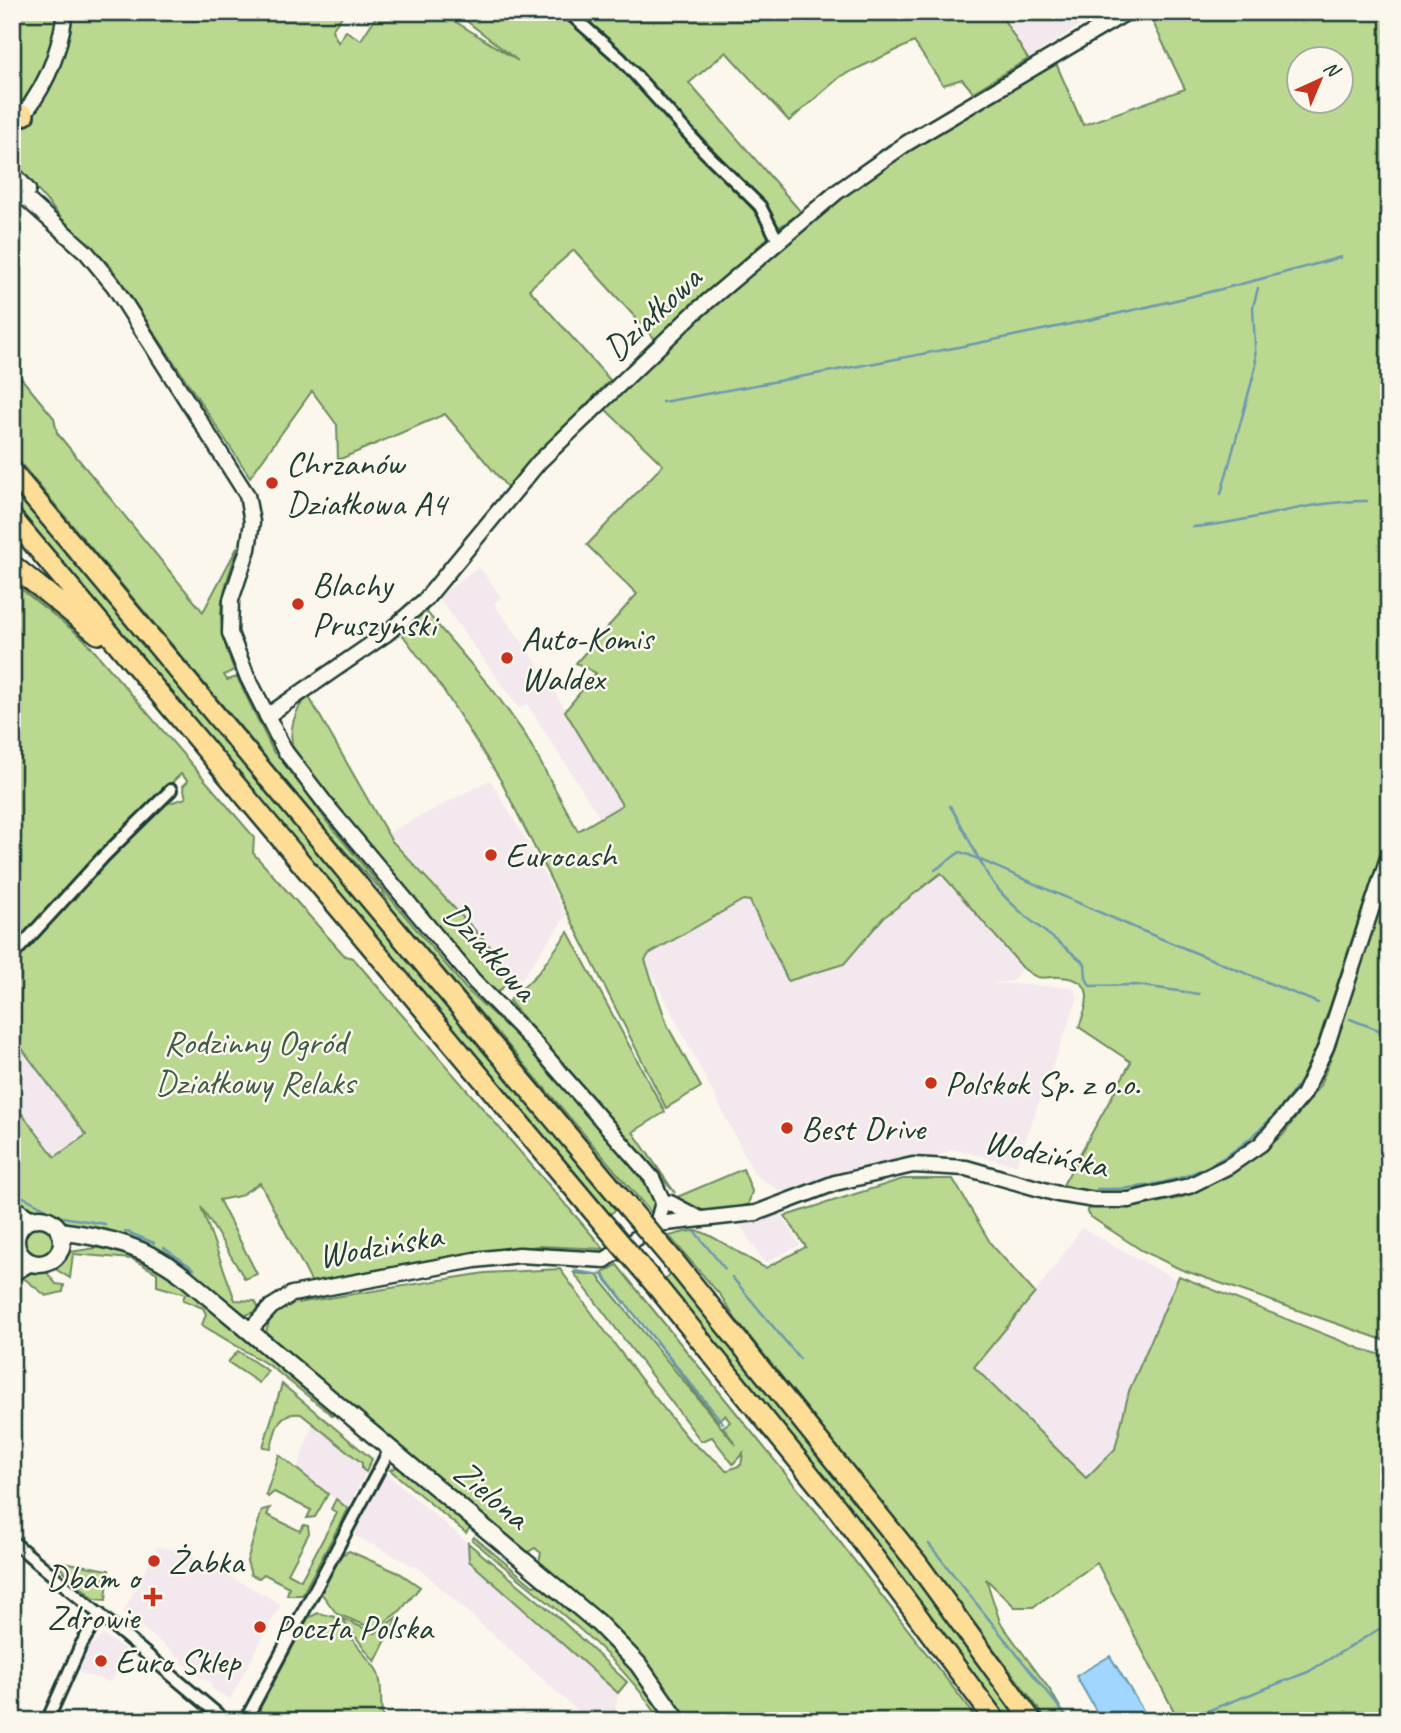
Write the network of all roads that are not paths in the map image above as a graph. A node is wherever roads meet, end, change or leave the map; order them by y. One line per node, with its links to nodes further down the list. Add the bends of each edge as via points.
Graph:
1 (65, 12): 4 (street, via 60,48 45,83)
2 (568, 12): 8 (street, via 621,58 760,206)
3 (1127, 12): 8 (street, Działkowa, via 907,143)
4 (16, 120)
5 (12, 172): 7 (street, Działkowa)
6 (12, 186): 7 (street, Działkowa)
7 (51, 218): 13 (street, Działkowa, via 114,286 247,495 252,522 231,600 230,633)
8 (778, 241): 13 (street, Działkowa, via 694,313 539,462 425,600 375,642)
9 (12, 472): 35 (highway, bridge, via 677,1265 901,1543)
10 (12, 518): 12 (highway)
11 (12, 565): 12 (highway)
12 (144, 674): 34 (highway, bridge, via 654,1283 837,1508)
13 (267, 716): 17 (street, Działkowa, via 293,762 328,807 494,1004 530,1038 642,1166 659,1187)
14 (171, 790): 16 (street)
15 (1389, 855): 20 (street, Wodzińska, via 1311,1080 1294,1108 1261,1143 1204,1180 1146,1197 1095,1200 967,1168 912,1165 835,1183 756,1213)
16 (12, 956)
17 (663, 1202): 20 (street); 21 (street)
18 (12, 1207): 19 (main road)
19 (32, 1220): 22 (main road, via 47,1220); 23 (main road)
20 (704, 1220): 21 (street, Wodzińska)
21 (657, 1224): 26 (street, Wodzińska, via 605,1259 519,1255 292,1294 271,1307)
22 (60, 1239): 24 (main road, via 49,1262); 26 (main road, via 99,1238 131,1245 163,1261)
23 (15, 1240): 24 (main road)
24 (31, 1263): 25 (street)
25 (12, 1274)
26 (249, 1331): 27 (main road, Zielona)
27 (390, 1449): 32 (street); 33 (main road, Zielona, via 608,1633)
28 (12, 1541): 29 (street)
29 (100, 1614): 30 (street); 31 (street)
30 (47, 1721)
31 (226, 1721)
32 (245, 1721)
33 (678, 1721)
34 (996, 1721)
35 (1031, 1721)

